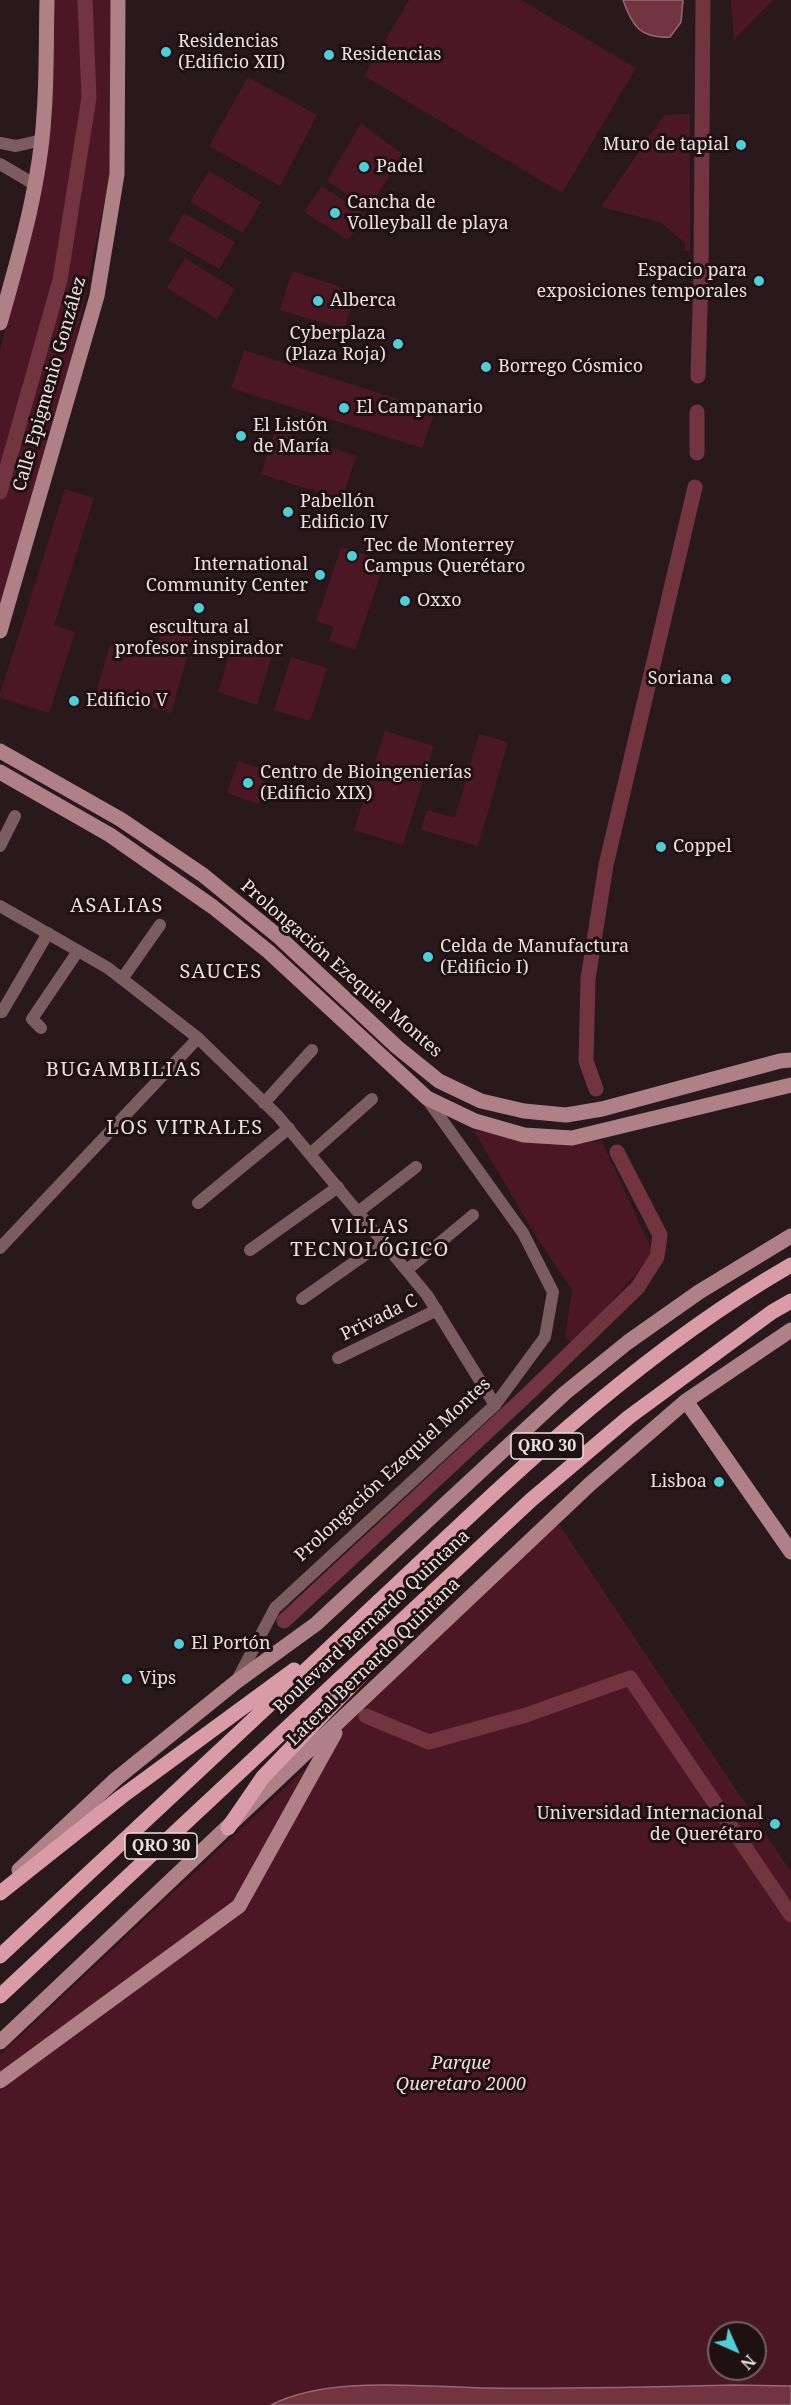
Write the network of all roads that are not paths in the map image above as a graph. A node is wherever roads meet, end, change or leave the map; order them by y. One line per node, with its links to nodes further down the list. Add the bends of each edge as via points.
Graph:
1 (46, 0): 3 (main road)
2 (118, 0): 8 (main road, Calle Epigmenio González, via 117,174 97,296)
3 (42, 140): 4 (street, via 16,146); 6 (main road)
4 (0, 143)
5 (0, 164): 6 (street)
6 (34, 184): 7 (main road)
7 (0, 323)
8 (0, 631)
9 (0, 751): 22 (main road, Prolongación Ezequiel Montes, via 120,819 203,875 279,937 430,1074 481,1101 566,1115)
10 (0, 772): 24 (main road, Prolongación Ezequiel Montes, via 110,835 213,907 268,952)
11 (15, 816): 12 (street)
12 (0, 846)
13 (0, 906): 15 (street)
14 (160, 925): 17 (street)
15 (48, 933): 16 (street); 18 (street)
16 (78, 951): 17 (street); 19 (street, via 32,1019)
17 (122, 979): 20 (street)
18 (2, 1011)
19 (41, 1028)
20 (198, 1038): 26 (street); 36 (street)
21 (312, 1050): 26 (street)
22 (791, 1060)
23 (791, 1085): 24 (main road, Prolongación Ezequiel Montes, via 572,1138 525,1135 495,1127)
24 (427, 1098): 46 (street, Prolongación Ezequiel Montes, via 523,1233 553,1292 545,1337)
25 (372, 1100): 28 (street)
26 (264, 1103): 27 (street)
27 (288, 1128): 28 (street); 31 (street)
28 (310, 1154): 30 (street)
29 (416, 1167): 32 (street)
30 (338, 1187): 32 (street); 37 (street)
31 (198, 1203)
32 (358, 1212): 35 (street)
33 (473, 1215): 39 (street)
34 (791, 1236): 49 (main road, via 699,1292 628,1342 565,1393 316,1624)
35 (383, 1242): 39 (street); 40 (street)
36 (0, 1248)
37 (250, 1250)
38 (791, 1265): 48 (main road, Boulevard Bernardo Quintana / QRO 30, via 680,1338 610,1390 352,1627)
39 (407, 1270): 42 (street)
40 (302, 1299)
41 (791, 1301): 50 (main road, Boulevard Bernardo Quintana / QRO 30, via 629,1417 531,1500 420,1604)
42 (437, 1310): 44 (street, Privada C); 46 (street)
43 (791, 1330): 45 (main road, Lateral Bernardo Quintana)
44 (338, 1358)
45 (686, 1401): 47 (main road); 51 (main road, Lateral Bernardo Quintana, via 591,1484)
46 (495, 1405): 49 (street, Prolongación Ezequiel Montes, via 275,1608)
47 (791, 1552)
48 (294, 1675): 53 (main road, via 121,1797); 54 (main road, Boulevard Bernardo Quintana / QRO 30)
49 (236, 1682): 53 (main road, via 116,1779)
50 (327, 1700): 52 (main road); 55 (main road, Boulevard Bernardo Quintana / QRO 30)
51 (346, 1716): 52 (main road, Lateral Bernardo Quintana); 57 (main road, via 239,1906)
52 (228, 1828): 56 (main road, Lateral Bernardo Quintana)
53 (0, 1891)
54 (0, 1956)
55 (0, 1996)
56 (0, 2042)
57 (0, 2081)

